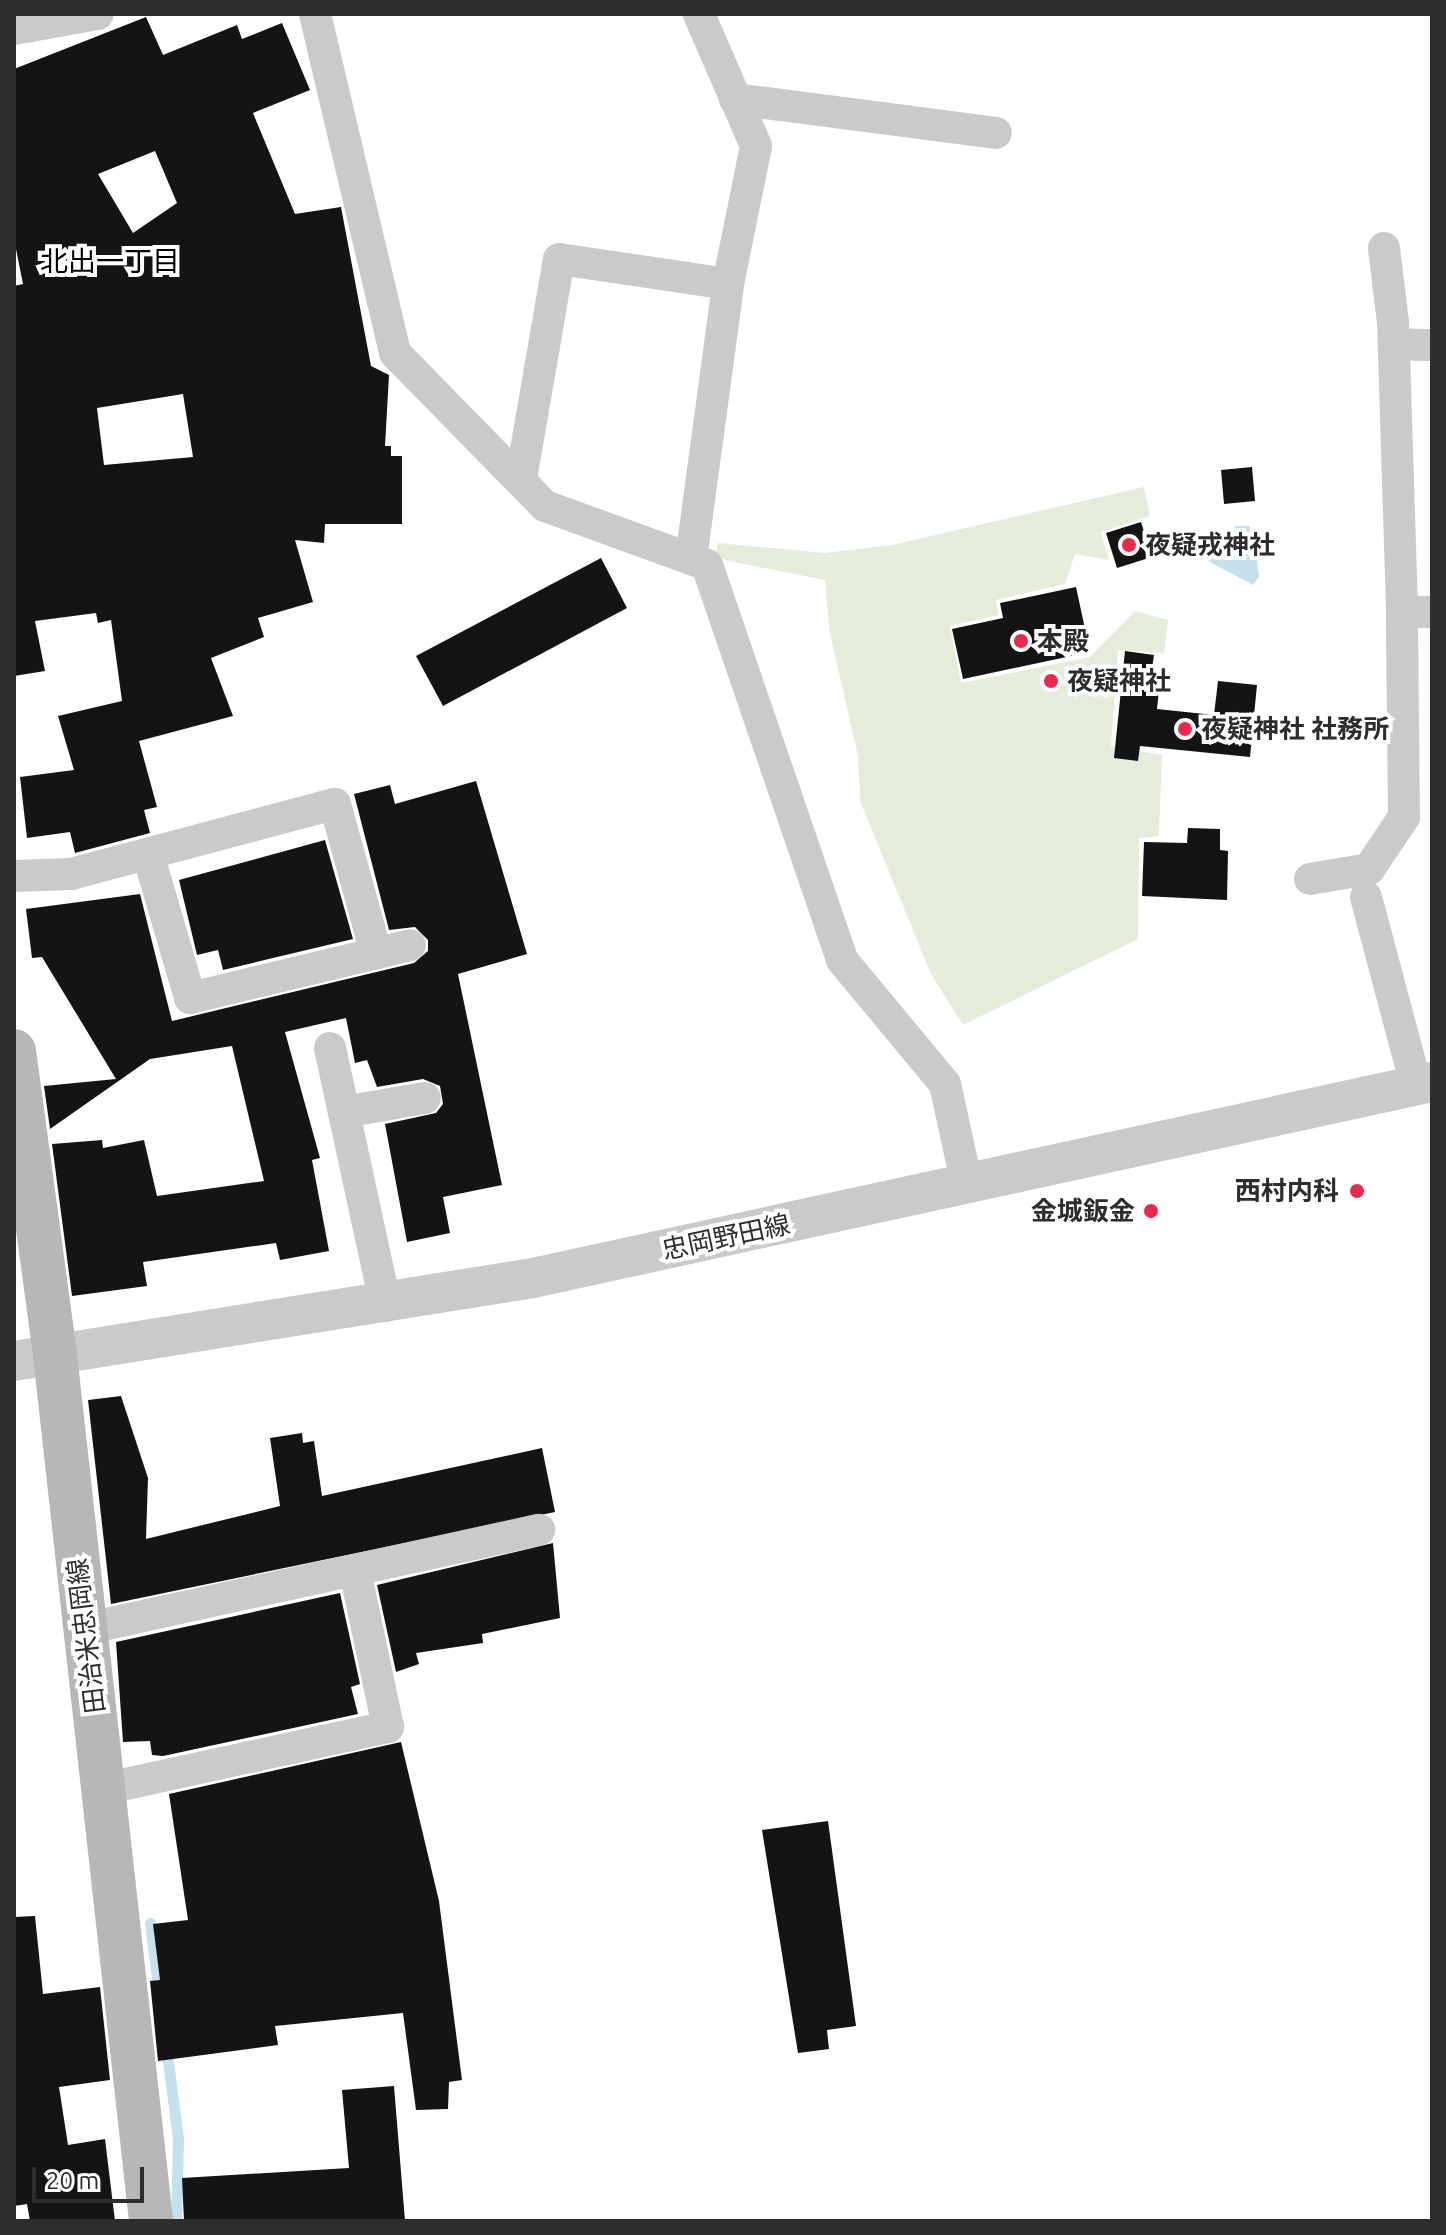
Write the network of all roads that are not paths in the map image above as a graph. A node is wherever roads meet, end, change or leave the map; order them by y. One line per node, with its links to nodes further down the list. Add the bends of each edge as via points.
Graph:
1 (98, 14): 4 (street)
2 (315, 14): 11 (street, via 395,353)
3 (699, 14): 5 (street)
4 (14, 29)
5 (735, 99): 6 (street); 8 (street, via 756,146)
6 (996, 133)
7 (1384, 248): 9 (street)
8 (728, 284): 11 (street, via 559,259); 12 (street)
9 (1394, 344): 10 (street); 13 (street)
10 (1432, 345)
11 (521, 479): 12 (street, via 545,506)
12 (691, 559): 25 (street, via 707,565 842,960 945,1084)
13 (1417, 612): 16 (street, via 1404,817 1369,869)
14 (148, 854): 15 (street, via 71,874); 19 (street, via 190,998); 19 (street, via 335,804)
15 (14, 876)
16 (1310, 879)
17 (1366, 897): 22 (street)
18 (410, 945): 19 (street)
19 (376, 953)
20 (330, 1048): 24 (street)
21 (14, 1051): 27 (main road, 田治米忠岡線)
22 (1424, 1083): 25 (street, 忠岡野田線)
23 (425, 1098): 24 (street)
24 (344, 1112): 26 (street)
25 (967, 1185): 26 (street, 忠岡野田線)
26 (386, 1306): 27 (street, 忠岡野田線)
27 (35, 1358): 30 (main road, 田治米忠岡線)
28 (539, 1530): 29 (street)
29 (355, 1570): 30 (street); 31 (street, via 388,1727)
30 (84, 1629): 31 (main road, 田治米忠岡線)
31 (103, 1789): 32 (main road, 田治米忠岡線)
32 (151, 2221)

